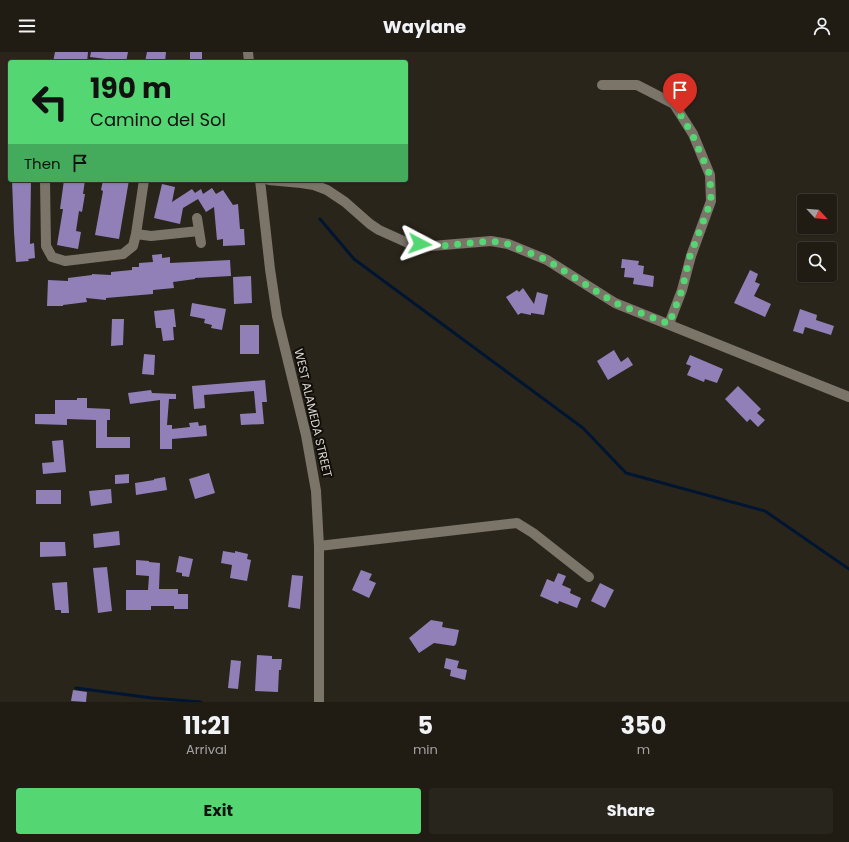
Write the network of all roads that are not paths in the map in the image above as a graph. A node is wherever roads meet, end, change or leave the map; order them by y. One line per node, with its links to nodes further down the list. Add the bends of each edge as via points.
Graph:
1 (602, 85): 10 (street, via 637,85 674,104 692,134 710,175 711,201 690,256 682,290)
2 (45, 182): 8 (street, via 46,246 52,257 65,261 124,254 133,246)
3 (144, 182): 8 (street)
4 (260, 182): 12 (street, WEST ALAMEDA STREET, via 277,316 313,469)
5 (290, 182): 10 (street, via 314,185 326,190 379,230 408,243 432,246 491,241 508,244 547,260 615,303)
6 (196, 218): 7 (street)
7 (199, 231): 8 (street, via 151,236); 9 (street)
8 (136, 234)
9 (201, 243)
10 (669, 324): 11 (street)
11 (849, 397)
12 (319, 546): 13 (street, via 517,523); 14 (street, WEST ALAMEDA STREET)
13 (589, 577)
14 (319, 702)

